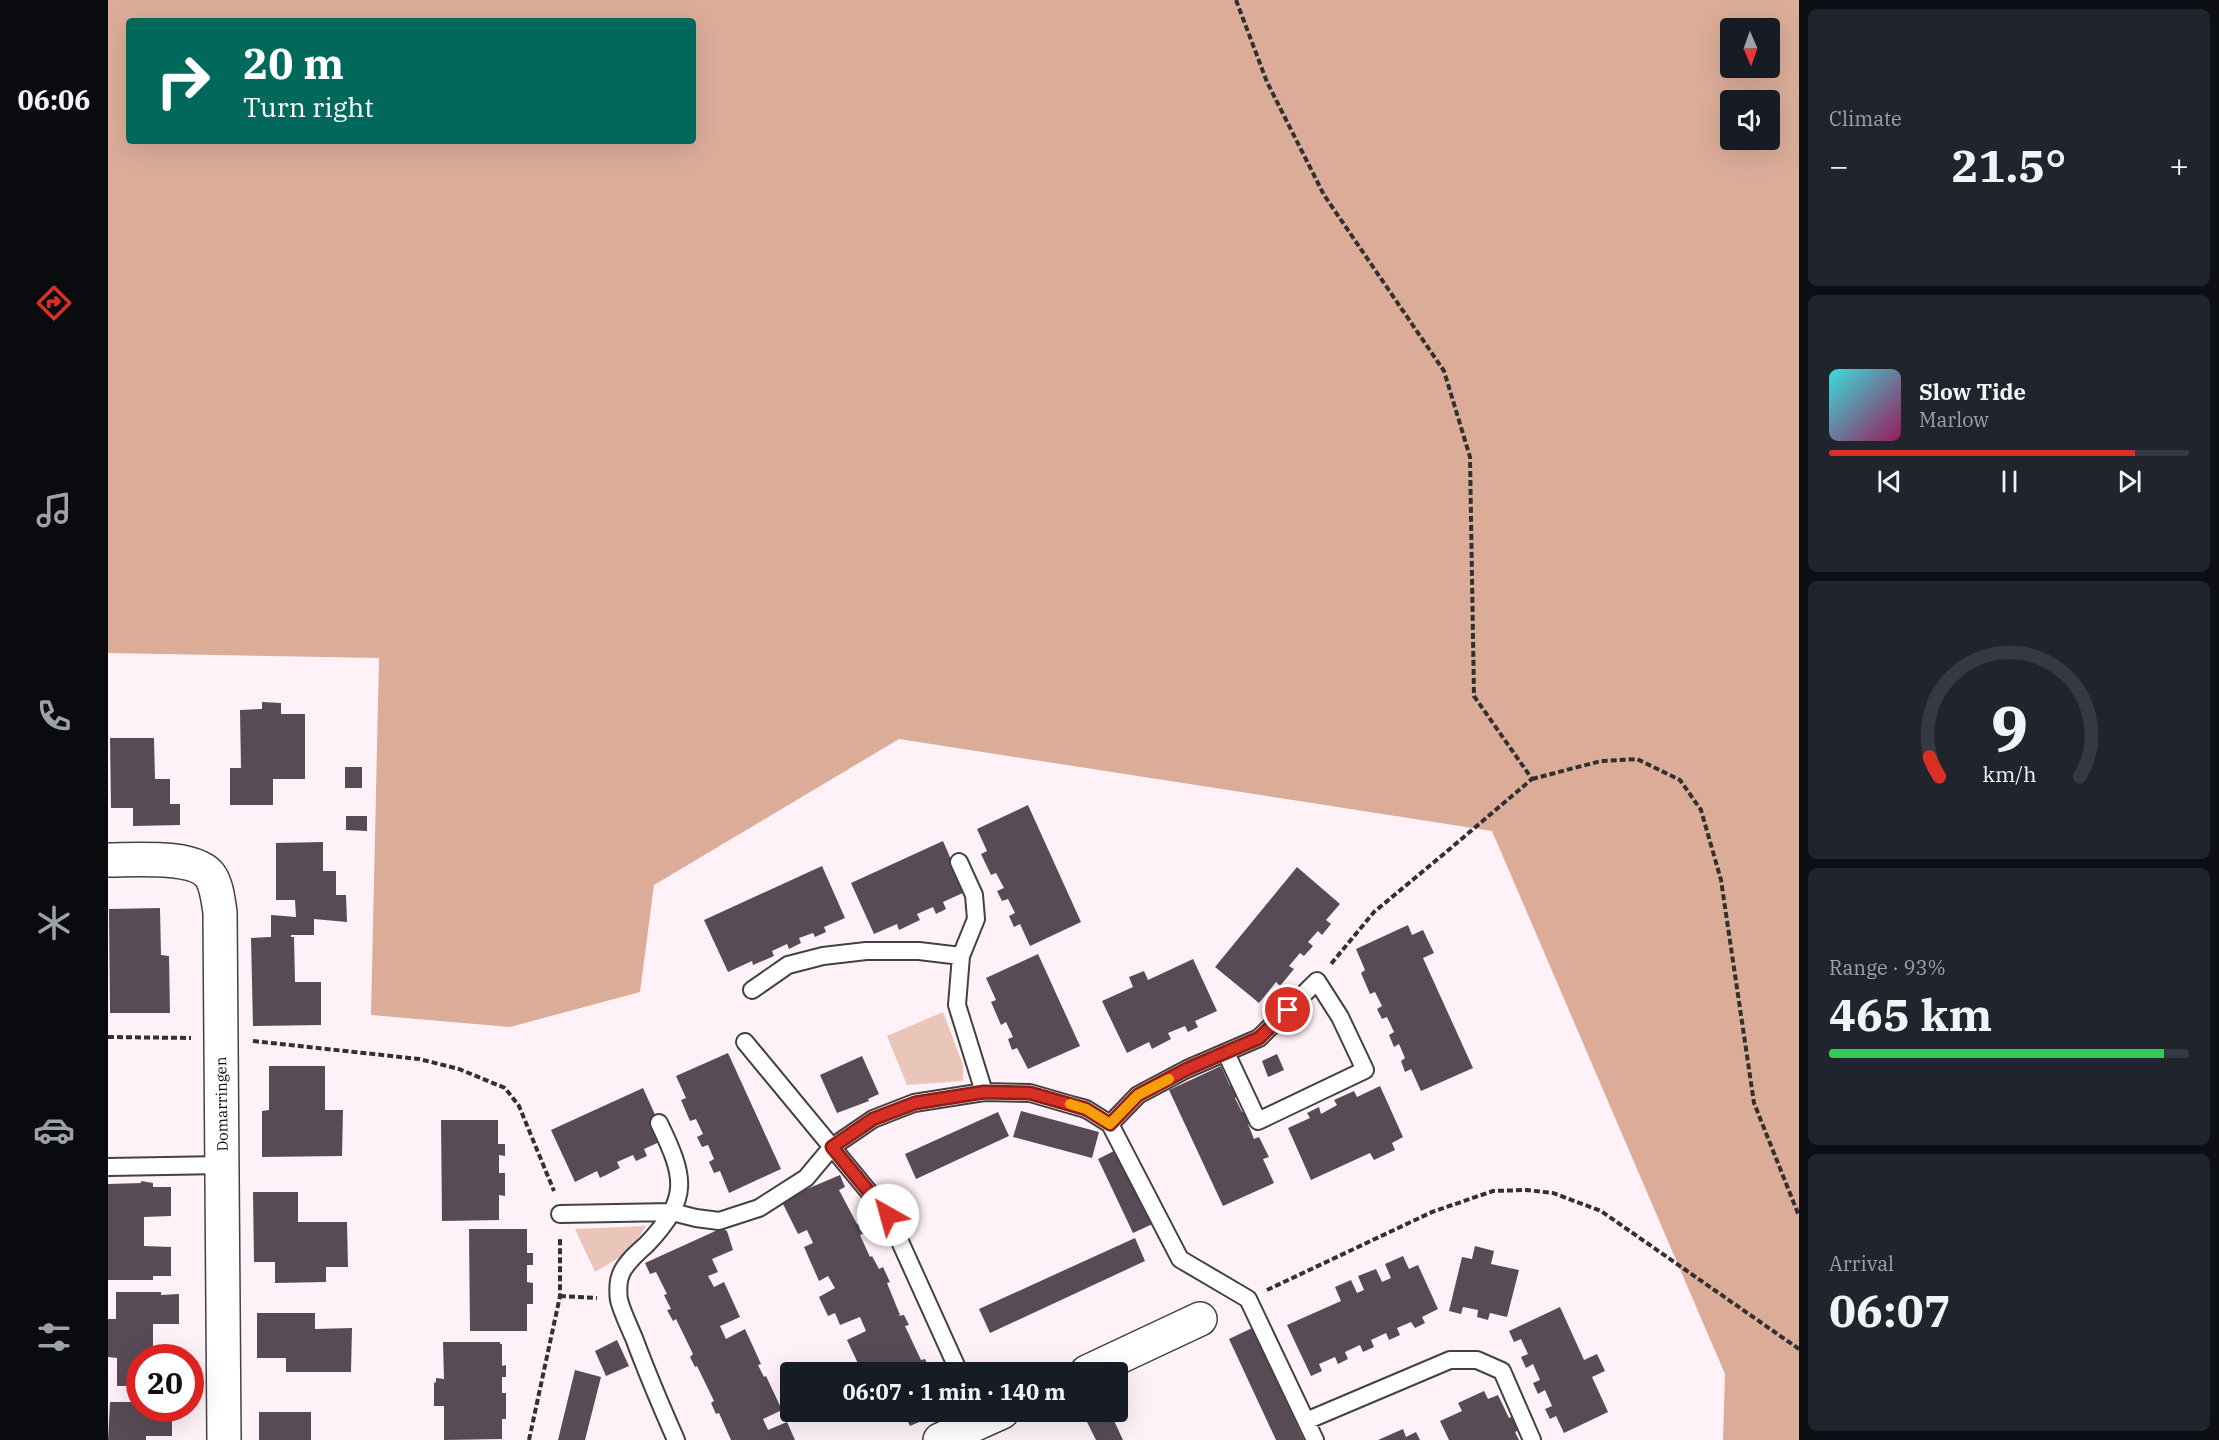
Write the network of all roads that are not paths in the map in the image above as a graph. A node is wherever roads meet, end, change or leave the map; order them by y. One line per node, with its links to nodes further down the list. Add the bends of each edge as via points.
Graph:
1 (108, 860): 11 (street, Domarringen, via 184,862 210,874 216,888 220,912)
2 (959, 862): 3 (lane, via 974,895 975,919)
3 (962, 956): 4 (lane, via 919,951 823,956 788,965); 7 (lane, via 957,1005)
4 (752, 990)
5 (745, 1042): 10 (lane)
6 (1226, 1053): 6 (lane, via 1259,1038 1317,981 1340,1017 1365,1070 1258,1121); 9 (lane, via 1138,1095)
7 (984, 1092): 9 (lane, via 1030,1093 1086,1109); 10 (lane, via 915,1103 873,1119)
8 (659, 1122): 13 (lane, via 673,1152 681,1184)
9 (1110, 1124): 18 (lane, via 1180,1259 1248,1299)
10 (832, 1147): 13 (lane, via 806,1178 759,1209 719,1221); 16 (lane, via 888,1215)
11 (223, 1165): 12 (lane); 20 (street, Domarringen)
12 (108, 1167)
13 (672, 1212): 14 (lane); 21 (lane, via 620,1276 619,1299)
14 (560, 1214)
15 (1200, 1319): 17 (street)
16 (954, 1362)
17 (1108, 1362)
18 (1306, 1421): 23 (lane); 24 (lane, via 1450,1360 1477,1360 1502,1371)
19 (974, 1422): 22 (street)
20 (224, 1440)
21 (676, 1440)
22 (940, 1440)
23 (1315, 1440)
24 (1532, 1440)

